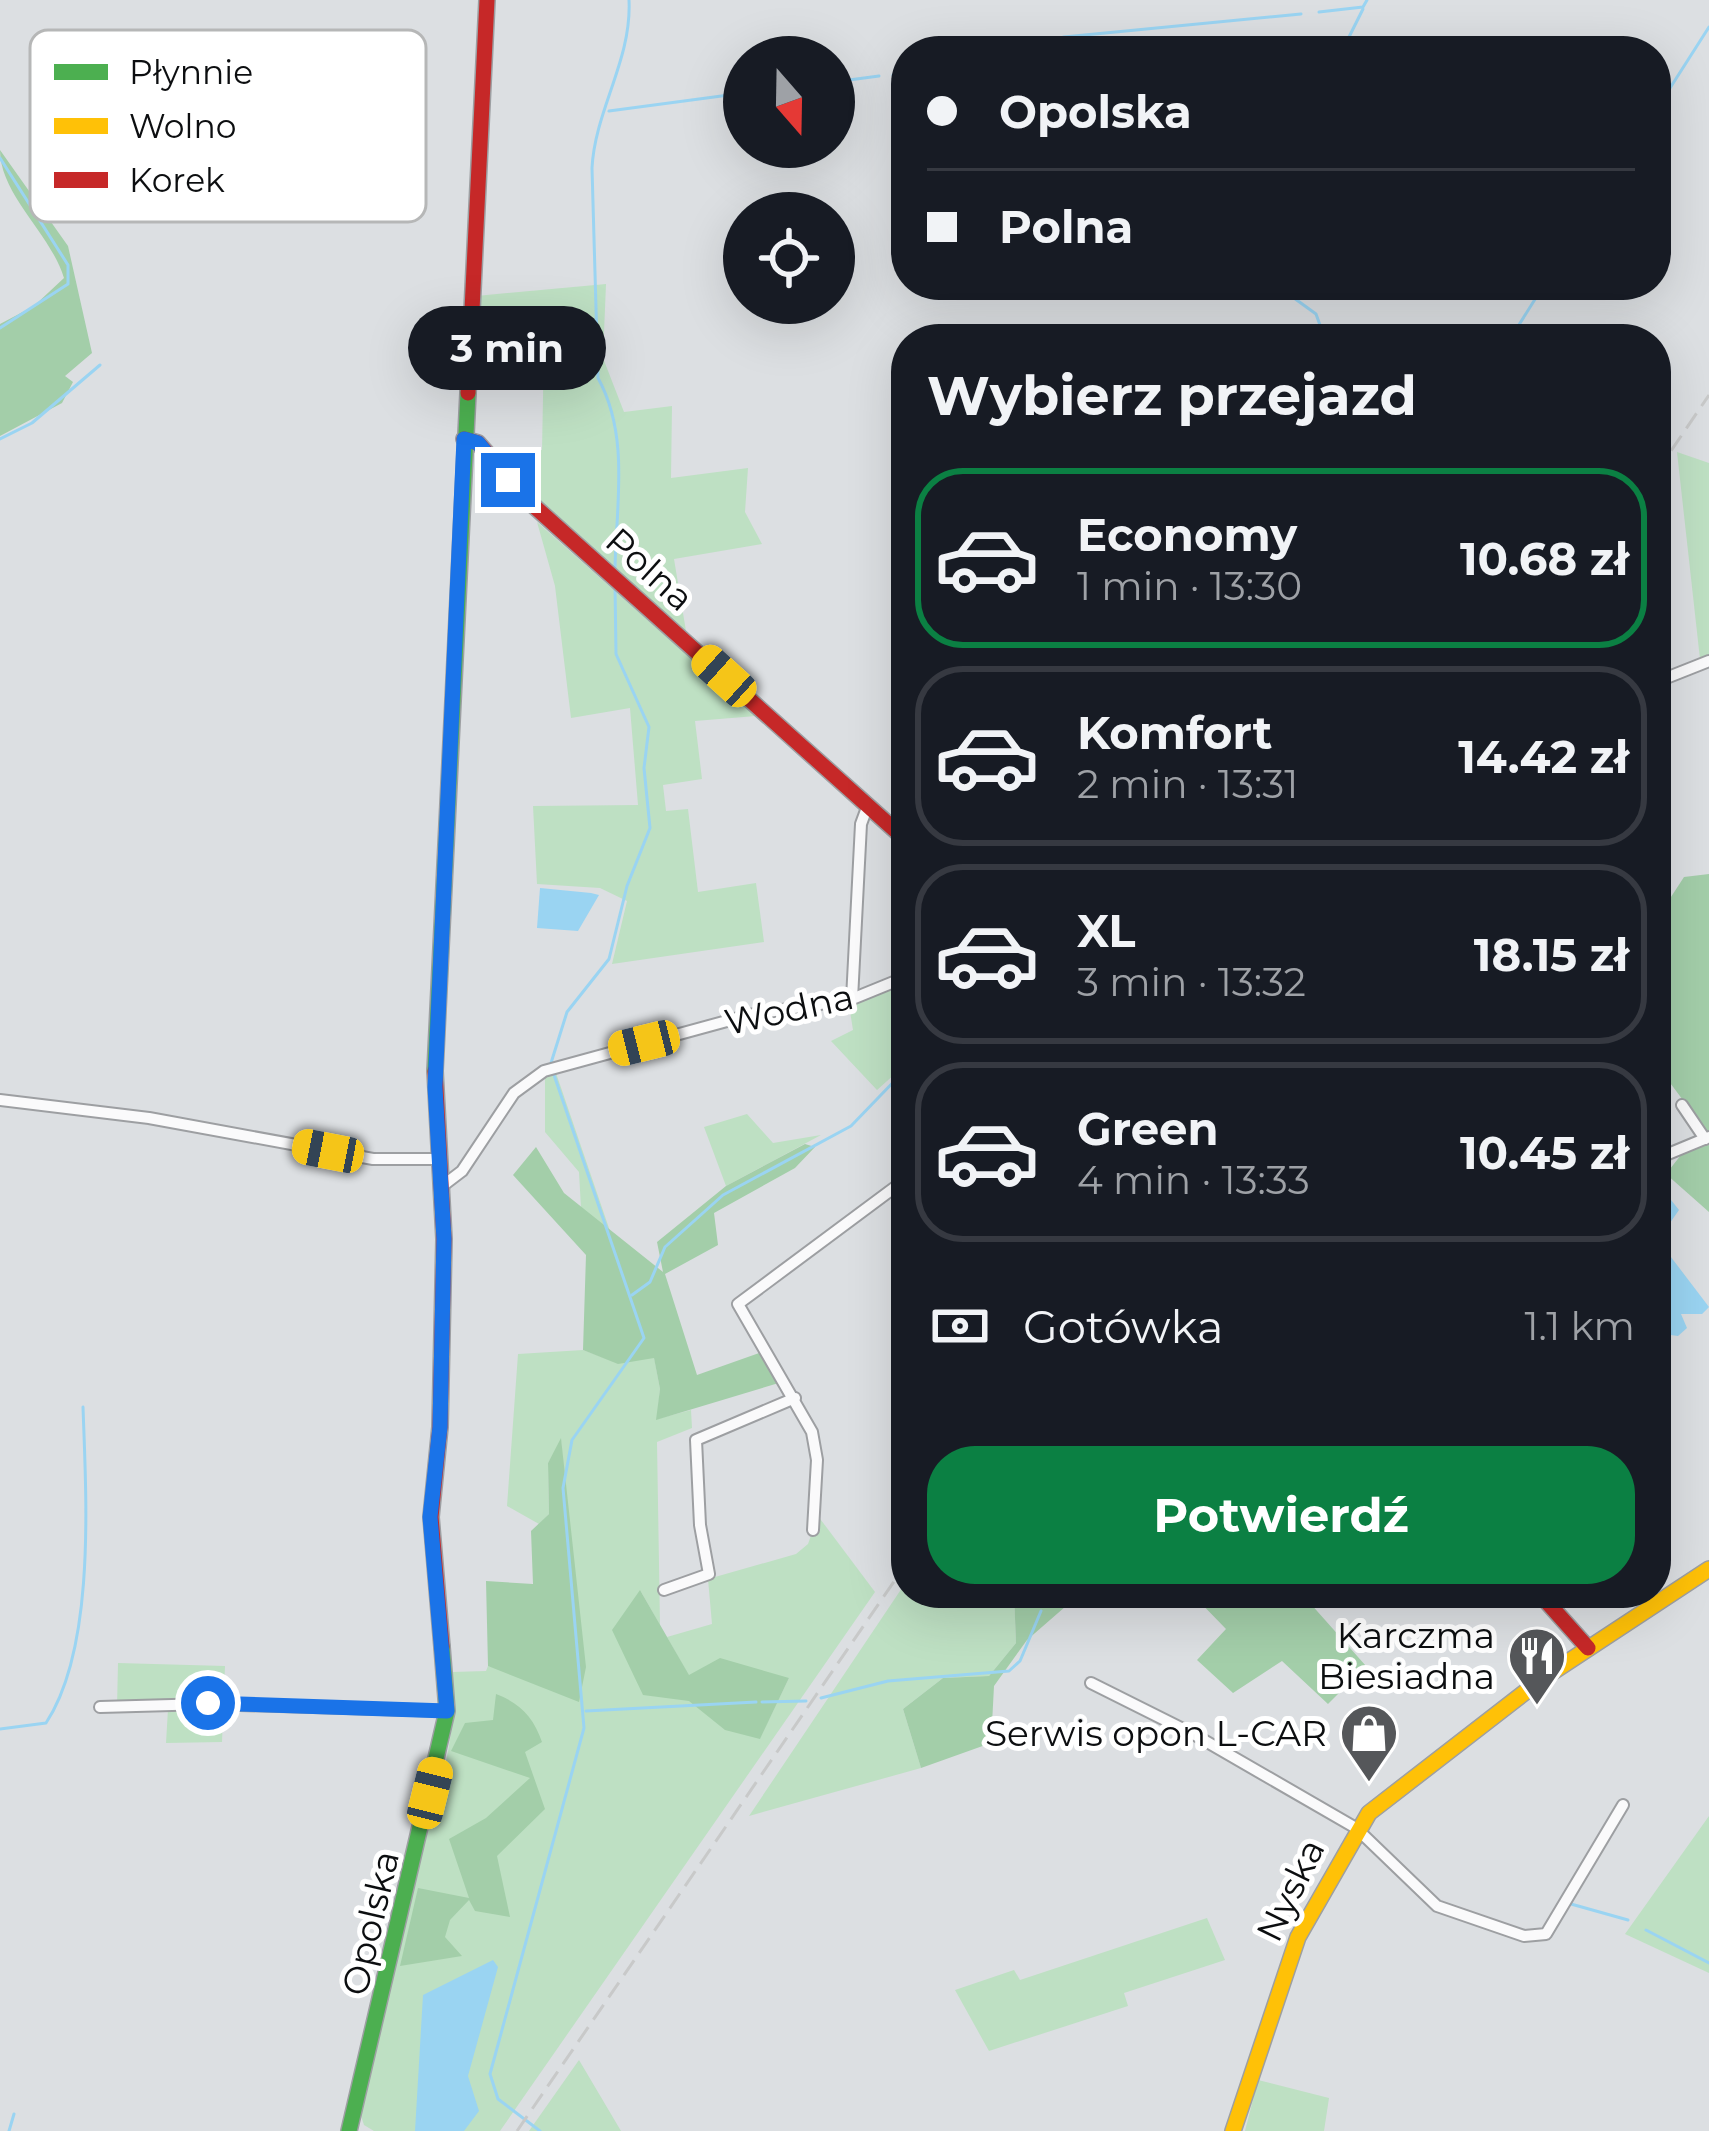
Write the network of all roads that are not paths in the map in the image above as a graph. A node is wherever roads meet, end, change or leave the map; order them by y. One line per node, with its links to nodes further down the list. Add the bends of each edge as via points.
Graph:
1 (487, 0): 2 (street, Opolska)
2 (464, 439): 5 (street, Polna, via 478,443 508,480); 13 (street, Opolska)
3 (1709, 661): 4 (street)
4 (1671, 676)
5 (868, 806): 6 (street, Polna); 8 (street)
6 (891, 827)
7 (891, 983): 8 (street, Wodna)
8 (852, 999): 14 (street, Wodna, via 749,1015 559,1064 514,1093 462,1171)
9 (0, 1100): 13 (street, via 373,1159)
10 (1682, 1105): 11 (street)
11 (1707, 1138): 12 (street)
12 (1671, 1153)
13 (436, 1159): 14 (street, Opolska)
14 (441, 1187): 26 (street, Opolska, via 440,1427 430,1517)
15 (891, 1190): 16 (street, via 738,1304)
16 (795, 1398): 17 (street, via 815,1444); 19 (street, via 696,1440 709,1574)
17 (813, 1530)
18 (1709, 1569): 20 (street)
19 (664, 1590)
20 (1671, 1594)
21 (1552, 1608): 23 (street)
22 (1649, 1608): 23 (street)
23 (1588, 1648): 28 (street, via 1377,1804)
24 (1091, 1683): 28 (street, Nyska)
25 (100, 1707): 26 (street)
26 (447, 1711): 29 (street, Opolska)
27 (1623, 1805): 28 (street, via 1546,1934 1524,1936 1437,1906)
28 (1356, 1828): 30 (street, Nyska, via 1298,1937)
29 (349, 2131)
30 (1233, 2131)

